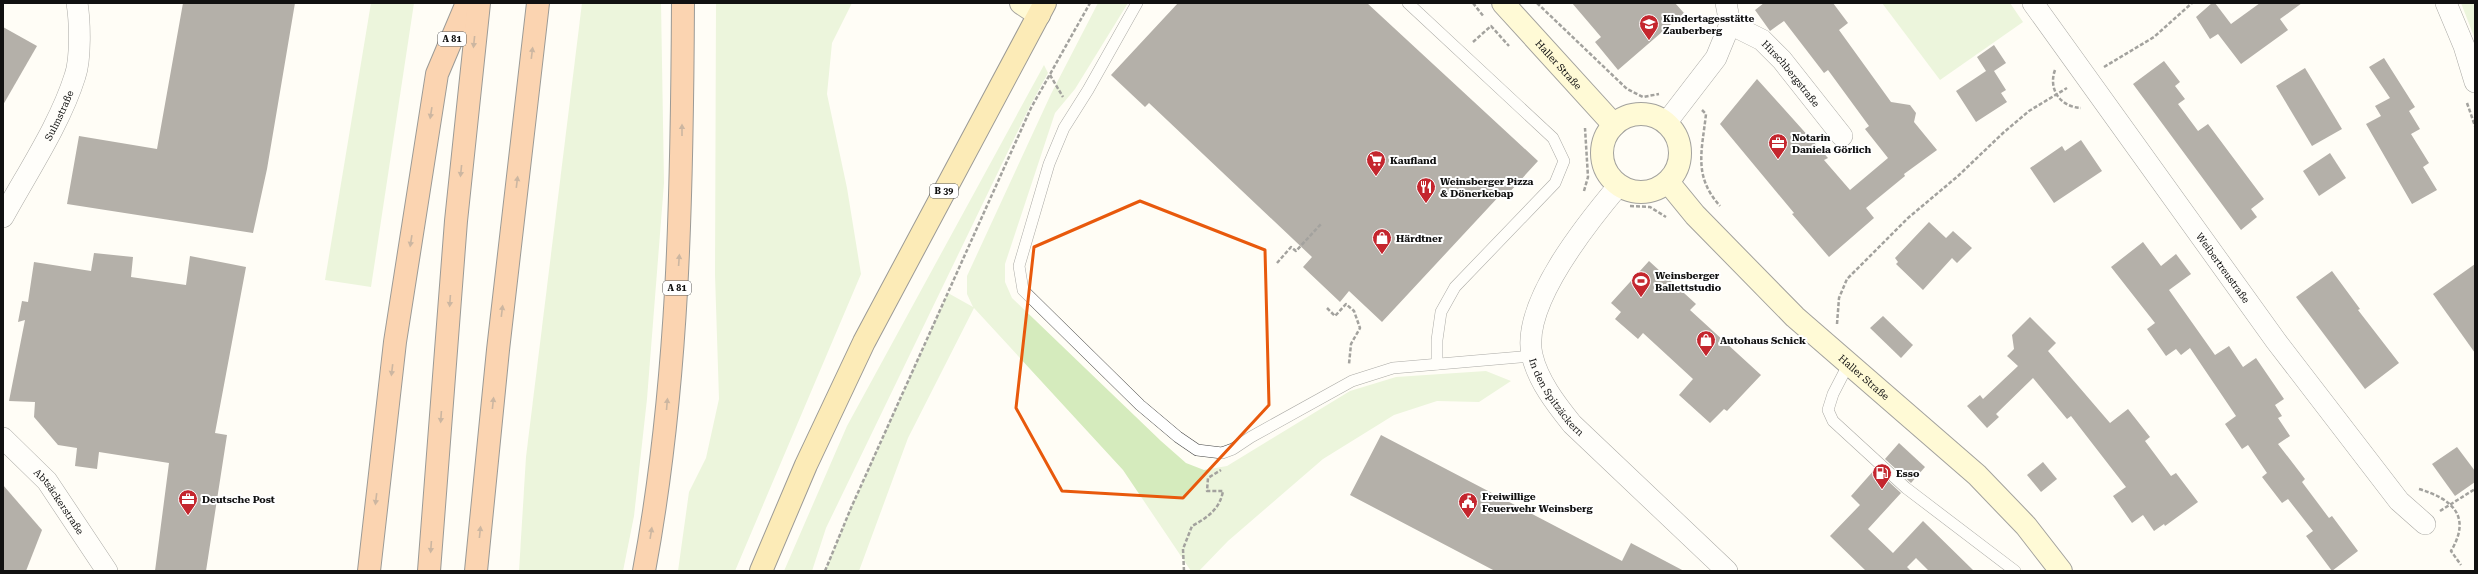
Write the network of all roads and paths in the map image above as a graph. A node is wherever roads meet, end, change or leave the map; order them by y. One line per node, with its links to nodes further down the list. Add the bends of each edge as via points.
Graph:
1 (77, 3): 36 (street, Sulmstraße, via 80,21 76,75 55,122)
2 (467, 3): 51 (highway, A 81, one-way to 51, via 437,74 396,342)
3 (479, 3): 52 (highway, one-way to 52, via 456,221)
4 (538, 3): 53 (highway, one-way to 4, via 498,350)
5 (683, 3): 54 (highway, A 81, one-way to 5, via 666,421 681,227)
6 (1021, 3): 16 (street)
7 (1090, 3): 21 (path)
8 (1137, 3): 25 (lane)
9 (1408, 3): 19 (lane)
10 (1503, 3): 28 (street, Haller Straße)
11 (1537, 3): 23 (path, via 1627,89 1643,97 1679,90)
12 (1726, 3): 17 (street)
13 (2033, 3): 49 (street, Weibertreustraße, via 2276,342 2399,501)
14 (2192, 3): 20 (path, via 2154,37)
15 (2446, 3): 22 (street)
16 (1042, 9): 55 (main road, B 39, via 864,342 806,465)
17 (1730, 24): 23 (street, via 1716,58); 29 (street, Hirschbergstraße, via 1762,40 1782,60)
18 (1511, 48): 19 (path, via 1491,26)
19 (1462, 53): 43 (lane, via 1553,138 1564,161 1555,184 1455,287 1441,312)
20 (2108, 65)
21 (1050, 75): 25 (path); 56 (path, via 1031,108)
22 (2475, 82)
23 (1688, 94): 26 (street); 32 (path, via 1706,114 1701,173)
24 (2029, 111): 42 (path, via 1908,218 1847,279 1840,298 1837,320)
25 (1074, 114): 46 (lane, via 1064,128 1049,164 1030,223 1019,266 1023,290 1091,358 1178,437 1197,450)
26 (1666, 122): 28 (street, via 1658,117 1637,114 1627,116); 30 (street, via 1679,141 1681,152 1675,174)
27 (1585, 125): 33 (path, via 1588,177 1584,194)
28 (1614, 125): 31 (street, via 1604,141 1602,153 1604,165)
29 (1842, 136)
30 (1668, 182): 31 (street, via 1659,188 1638,192); 35 (street, Haller Straße)
31 (1619, 185): 33 (street, In den Spitzäckern)
32 (1714, 199): 34 (path); 35 (path)
33 (1598, 210): 37 (path, via 1608,218 1629,206 1650,207); 41 (street, In den Spitzäckern, via 1551,281 1536,311 1531,332)
34 (1724, 211)
35 (1695, 215): 42 (street, Haller Straße, via 1794,316)
36 (3, 217)
37 (1669, 218)
38 (1321, 224): 39 (path, via 1296,251 1291,247)
39 (1277, 262)
40 (1327, 308): 44 (path, via 1335,316 1346,304 1354,311 1360,328 1351,344 1349,359)
41 (1532, 356): 43 (lane); 58 (street, In den Spitzäckern, via 1552,400 1572,424)
42 (1842, 357): 59 (lane, via 1828,410 1833,421 1906,488); 60 (street, Haller Straße, via 1977,475 2026,526)
43 (1437, 364): 44 (lane, via 1393,368)
44 (1352, 380): 46 (lane)
45 (3, 438): 50 (street, Abtsäckerstraße, via 47,481)
46 (1222, 453): 57 (path, via 1226,466 1208,478 1207,491 1223,491 1222,500 1208,517 1192,526 1183,549)
47 (2475, 489): 48 (path)
48 (2447, 506)
49 (2425, 524)
50 (107, 571)
51 (369, 571)
52 (429, 571)
53 (476, 571)
54 (644, 571)
55 (762, 571)
56 (825, 571)
57 (1184, 571)
58 (1727, 571)
59 (2015, 571)
60 (2061, 571)

